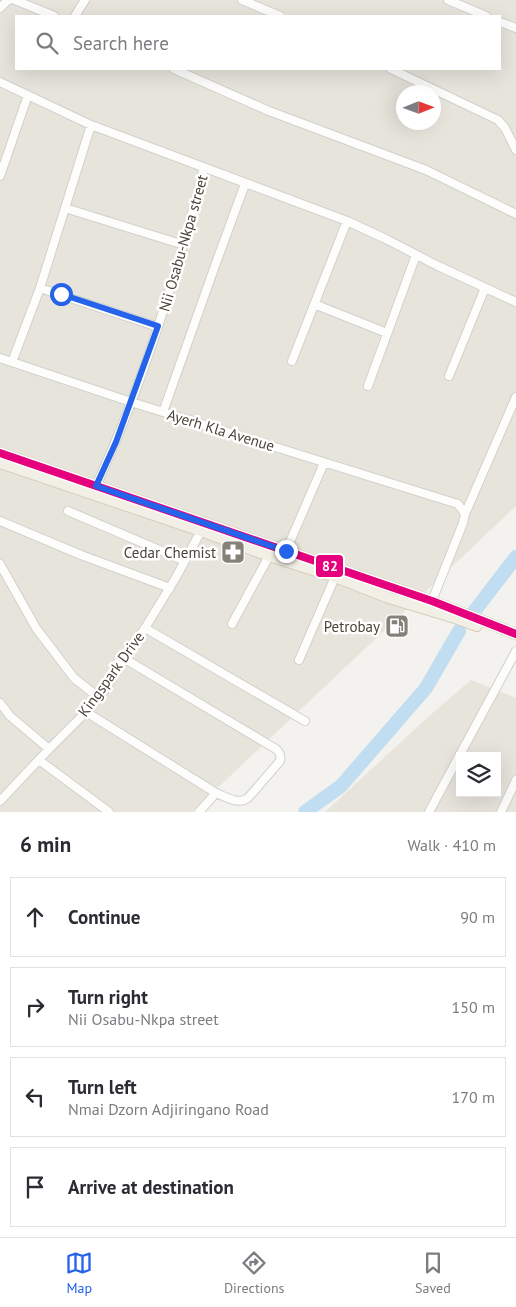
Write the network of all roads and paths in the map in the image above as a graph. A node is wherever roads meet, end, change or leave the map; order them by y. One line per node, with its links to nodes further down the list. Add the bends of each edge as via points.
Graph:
1 (10, 0): 6 (street)
2 (15, 0): 7 (street)
3 (85, 0): 8 (street)
4 (242, 0): 9 (street)
5 (448, 0): 10 (street)
6 (0, 8)
7 (52, 15)
8 (76, 15)
9 (278, 15)
10 (484, 15)
11 (501, 22): 12 (street)
12 (516, 28)
13 (176, 70): 23 (street, via 269,111 426,170)
14 (393, 70): 18 (street, via 498,120)
15 (0, 82): 16 (street)
16 (28, 95): 17 (street); 20 (street)
17 (91, 125): 19 (street); 22 (street)
18 (516, 150)
19 (204, 168): 21 (street); 25 (street, Nii Osabu-Nkpa street)
20 (0, 176)
21 (245, 184): 24 (street); 40 (street)
22 (65, 208): 25 (street); 27 (street)
23 (516, 214)
24 (347, 221): 26 (street); 30 (street)
25 (184, 245): 31 (street, Nii Osabu-Nkpa street)
26 (416, 255): 28 (street); 32 (street)
27 (40, 288): 31 (street); 35 (street)
28 (485, 288): 29 (street); 36 (street)
29 (516, 302)
30 (314, 304): 32 (street); 34 (street)
31 (158, 326): 39 (street, Nii Osabu-Nkpa street)
32 (387, 333): 37 (street)
33 (0, 358): 35 (street, Ayerh Kla Avenue)
34 (292, 360)
35 (12, 362): 39 (street, Ayerh Kla Avenue)
36 (449, 376)
37 (368, 386)
38 (516, 396): 46 (street)
39 (131, 402): 40 (street, Ayerh Kla Avenue); 44 (street, Nii Osabu-Nkpa street)
40 (163, 412): 43 (street, Ayerh Kla Avenue)
41 (0, 453): 44 (main road)
42 (0, 463): 48 (main road)
43 (324, 463): 46 (street, Ayerh Kla Avenue, via 458,504); 49 (street)
44 (96, 486): 49 (main road)
45 (68, 511): 51 (street)
46 (465, 514): 55 (street)
47 (0, 522): 54 (street)
48 (201, 531): 50 (main road); 51 (street, Kingspark Drive)
49 (286, 551): 55 (main road)
50 (270, 556): 53 (main road); 56 (street)
51 (185, 561): 54 (street, Kingspark Drive)
52 (0, 564): 63 (street, via 36,628 74,678)
53 (335, 577): 59 (main road); 62 (street)
54 (170, 588): 57 (street, Kingspark Drive)
55 (432, 601): 58 (main road)
56 (232, 624)
57 (145, 628): 61 (street, Kingspark Drive); 66 (street)
58 (516, 634)
59 (516, 640)
60 (516, 651): 74 (street)
61 (125, 659): 63 (street, Kingspark Drive); 70 (street, via 279,752 280,761 248,798 237,802)
62 (299, 660)
63 (98, 697): 65 (street, Kingspark Drive)
64 (0, 703): 67 (street, via 10,716)
65 (86, 712): 67 (street, Kingspark Drive); 70 (street)
66 (305, 721)
67 (49, 749): 68 (street, Kingspark Drive)
68 (39, 760): 71 (street, Kingspark Drive); 72 (street)
69 (516, 780): 75 (street)
70 (216, 793): 73 (street)
71 (0, 801)
72 (109, 812)
73 (199, 812)
74 (429, 812)
75 (501, 812)

